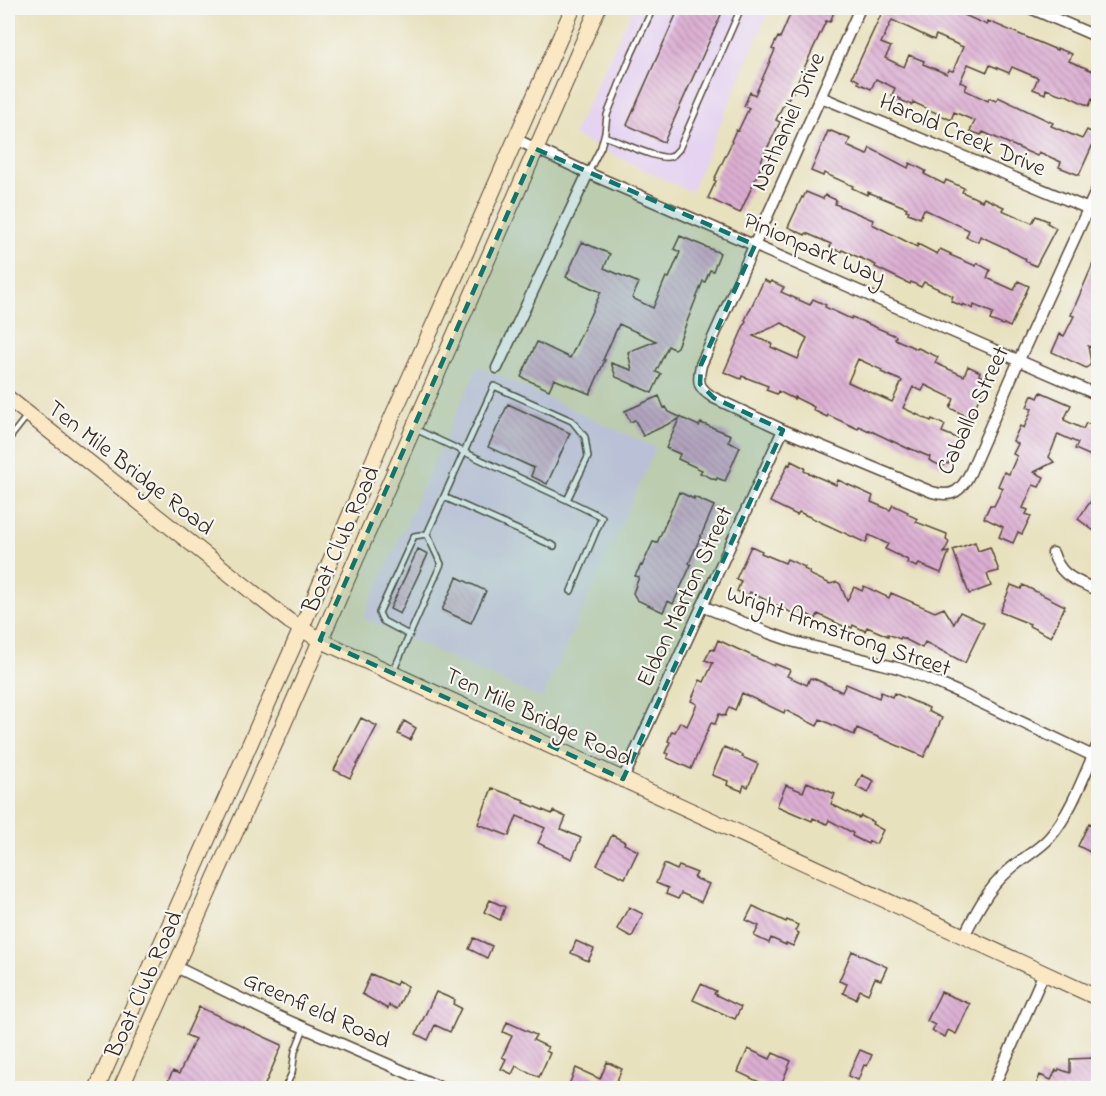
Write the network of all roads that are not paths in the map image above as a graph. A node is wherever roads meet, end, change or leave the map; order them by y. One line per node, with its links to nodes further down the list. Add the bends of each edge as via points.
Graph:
1 (573, 8): 10 (main road, Boat Club Road)
2 (598, 8): 11 (main road, Boat Club Road)
3 (653, 8): 9 (lane, via 607,115)
4 (741, 8): 9 (lane, via 679,149 672,156 664,159)
5 (860, 8): 8 (street, Nathaniel Drive)
6 (1030, 8): 7 (street)
7 (1098, 37)
8 (821, 97): 14 (street, Harold Creek Drive); 15 (street, Nathaniel Drive)
9 (604, 136): 12 (lane)
10 (515, 139): 11 (street, Pinionpark Way); 34 (main road, Boat Club Road)
11 (536, 149): 12 (street, Pinionpark Way); 22 (main road, Boat Club Road)
12 (588, 173): 15 (street, Pinionpark Way); 17 (street)
13 (1098, 187): 14 (street, Caballo Street)
14 (1089, 209): 16 (street, Caballo Street)
15 (755, 245): 16 (street, Pinionpark Way); 18 (street, Nathaniel Drive, via 701,365)
16 (1018, 360): 19 (street, Pinionpark Way); 23 (street, Caballo Street, via 970,472 954,493 932,492)
17 (497, 368)
18 (700, 384): 23 (street, Caballo Street, via 714,398)
19 (1098, 395)
20 (8, 398): 21 (main road, Ten Mile Bridge Road)
21 (28, 414): 24 (lane); 34 (main road, Ten Mile Bridge Road)
22 (413, 428): 25 (lane); 36 (main road, Boat Club Road)
23 (783, 430): 33 (street, Eldon Marton Street)
24 (8, 440)
25 (465, 453): 26 (lane); 27 (lane); 27 (lane, via 494,386 573,421 585,437 588,457)
26 (444, 497): 28 (lane); 29 (lane)
27 (567, 500): 31 (lane, via 602,517)
28 (427, 534): 35 (lane, via 441,564); 35 (lane, via 414,536 379,613 383,621)
29 (554, 546)
30 (1053, 553): 32 (street, via 1061,571)
31 (571, 591)
32 (1098, 591)
33 (702, 606): 39 (street, Wright Armstrong Street, via 795,642 923,677); 40 (street, Eldon Marton Street)
34 (302, 629): 36 (main road, Ten Mile Bridge Road); 46 (main road, Boat Club Road)
35 (409, 635): 37 (lane)
36 (320, 640): 37 (main road, Ten Mile Bridge Road); 42 (main road, Boat Club Road)
37 (392, 674): 40 (main road, Ten Mile Bridge Road)
38 (1098, 744): 39 (street)
39 (1093, 756): 41 (street, via 1058,827 992,887)
40 (623, 779): 41 (main road, Ten Mile Bridge Road)
41 (964, 936): 43 (main road, Ten Mile Bridge Road)
42 (176, 967): 45 (street, Greenfield Road); 47 (main road, Boat Club Road)
43 (1044, 973): 44 (main road, Ten Mile Bridge Road); 50 (street)
44 (1098, 998)
45 (304, 1028): 48 (lane); 49 (street, Greenfield Road)
46 (97, 1089)
47 (121, 1089)
48 (285, 1089)
49 (442, 1089)
50 (993, 1089)

